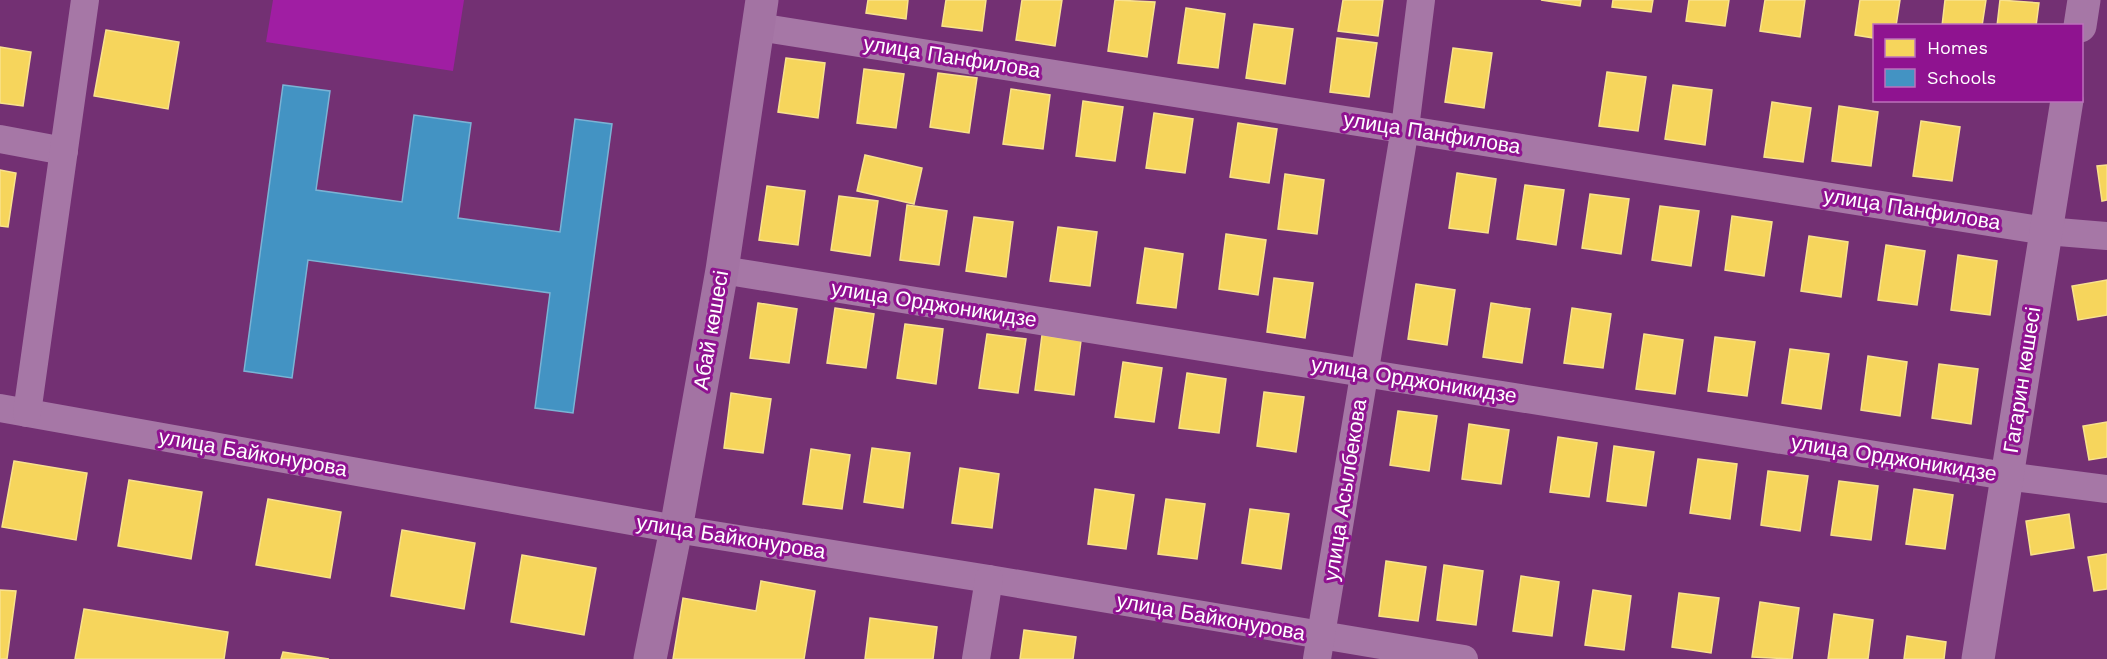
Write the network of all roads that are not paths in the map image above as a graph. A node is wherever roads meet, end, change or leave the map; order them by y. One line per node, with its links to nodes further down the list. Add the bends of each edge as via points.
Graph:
1 (85, 0): 9 (street)
2 (1421, 0): 7 (street, улица Асылбекова)
3 (2084, 0): 5 (street)
4 (760, 13): 7 (street, улица Панфилова); 12 (main road, Абай көшесі)
5 (2080, 24)
6 (2067, 102): 10 (street, Гагарин көшесі)
7 (1405, 128): 10 (street, улица Панфилова); 13 (street, улица Асылбекова)
8 (0, 139): 9 (street)
9 (63, 151): 14 (street)
10 (2046, 231): 11 (street, улица Панфилова); 15 (street, Гагарин көшесі)
11 (2107, 236)
12 (722, 270): 13 (street, улица Орджоникидзе); 17 (main road, Абай көшесі)
13 (1364, 372): 15 (street, улица Орджоникидзе); 19 (street, улица Асылбекова)
14 (13, 411): 17 (street, улица Байконурова)
15 (2006, 476): 16 (street, улица Орджоникидзе); 23 (street, Гагарин көшесі)
16 (2107, 489)
17 (676, 529): 18 (street, улица Байконурова); 20 (main road, Абай көшесі)
18 (989, 579): 19 (street, улица Байконурова); 21 (street)
19 (1319, 647): 22 (street, улица Байконурова)
20 (650, 659)
21 (976, 659)
22 (1464, 659)
23 (1978, 659)

